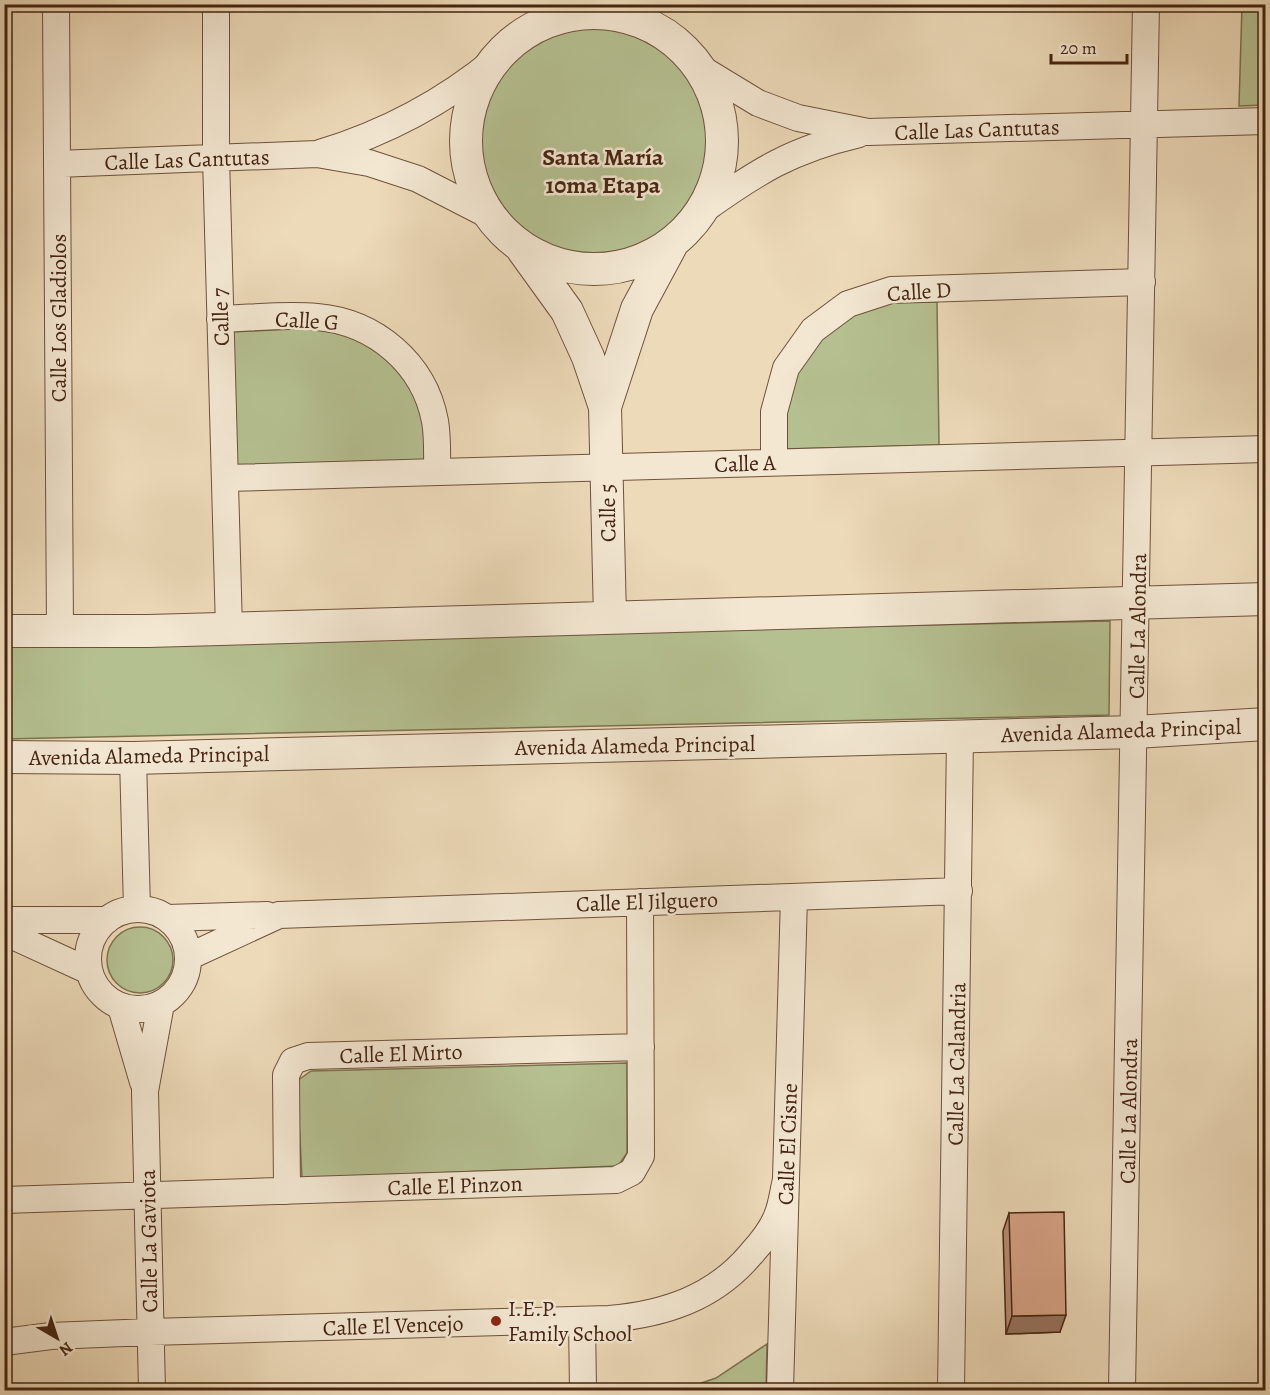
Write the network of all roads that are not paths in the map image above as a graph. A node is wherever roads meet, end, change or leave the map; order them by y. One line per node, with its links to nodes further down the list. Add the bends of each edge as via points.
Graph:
1 (56, 4): 15 (street, Calle Los Gladiolos)
2 (216, 4): 14 (street, Calle 7)
3 (545, 4): 6 (street)
4 (650, 4): 7 (street)
5 (1146, 4): 11 (street, Calle La Alondra)
6 (529, 31): 7 (street, via 559,18 591,12 634,18); 8 (street)
7 (672, 38): 9 (street)
8 (496, 59): 13 (street, Calle Las Cantutas, via 464,86 410,119); 17 (street, via 474,95 466,137 471,178)
9 (702, 69): 12 (street, Calle Las Cantutas, via 758,103 798,118); 16 (street, via 719,108 722,150 719,172)
10 (1266, 121): 11 (street, Calle Las Cantutas)
11 (1144, 124): 12 (street, Calle Las Cantutas); 20 (street, Calle La Alondra)
12 (868, 132): 16 (street, via 816,144 770,164)
13 (317, 154): 14 (street, Calle Las Cantutas); 17 (street, Calle Las Cantutas, via 369,163 418,179)
14 (216, 158): 15 (street, Calle Las Cantutas); 21 (street, Calle 7)
15 (57, 164): 34 (street, Calle Los Gladiolos)
16 (702, 211): 18 (street)
17 (490, 216): 19 (street)
18 (673, 242): 19 (street, via 637,261 597,269 556,264); 22 (street, Calle 5, via 637,309)
19 (519, 245): 22 (street, Calle 5, via 567,311)
20 (1142, 282): 24 (street, Calle La Alondra); 25 (street, Calle D, via 891,290 848,304 813,330 786,368 774,412)
21 (220, 319): 27 (street, Calle G, via 315,316 357,325 376,335 409,364 430,402); 28 (street, Calle 7)
22 (605, 407): 26 (street, Calle 5)
23 (1266, 448): 24 (street, Calle A)
24 (1139, 452): 25 (street, Calle A); 30 (street, Calle La Alondra)
25 (774, 462): 26 (street, Calle A)
26 (606, 467): 27 (street, Calle A); 31 (street, Calle 5)
27 (437, 472): 28 (street, Calle A)
28 (225, 478): 32 (street, Calle 7)
29 (1266, 599): 30 (street)
30 (1137, 603): 31 (street); 36 (street, Calle La Alondra)
31 (610, 618): 32 (street)
32 (229, 629): 34 (street)
33 (4, 631): 34 (street)
34 (60, 631)
35 (1266, 724): 36 (street, Avenida Alameda Principal)
36 (1135, 732): 37 (street, Avenida Alameda Principal); 66 (street, Calle La Alondra)
37 (960, 736): 39 (street, Avenida Alameda Principal); 40 (street, Calle La Calandria)
38 (4, 757): 39 (street, Avenida Alameda Principal)
39 (133, 758): 43 (street)
40 (959, 891): 41 (street, Calle El Jilguero); 65 (street, Calle La Calandria)
41 (794, 897): 42 (street, Calle El Jilguero); 55 (street, Calle El Cisne)
42 (640, 902): 44 (street, Calle El Jilguero); 53 (street, Calle El Pinzon)
43 (137, 909): 45 (street); 47 (street)
44 (279, 915): 45 (street); 49 (street)
45 (167, 918): 49 (street, via 182,935)
46 (4, 920): 47 (street)
47 (106, 920): 50 (street, via 90,943)
48 (4, 932): 50 (street)
49 (188, 957): 51 (street, via 181,984)
50 (89, 971): 52 (street, via 100,993)
51 (160, 1004): 52 (street, via 141,1009); 54 (street)
52 (121, 1007): 54 (street)
53 (641, 1047): 56 (street, Calle El Pinzon, via 641,1156 632,1172 616,1180); 56 (street, Calle El Mirto, via 308,1056 293,1061 286,1076)
54 (145, 1091): 57 (street, Calle La Gaviota)
55 (786, 1180): 59 (street, Calle El Vencejo, via 777,1216 760,1244 714,1288 680,1306 645,1316); 64 (street, Calle El Cisne)
56 (287, 1191): 57 (street, Calle El Pinzon)
57 (147, 1195): 58 (street, Calle El Pinzon); 60 (street, Calle La Gaviota)
58 (4, 1200)
59 (582, 1320): 60 (street, Calle El Vencejo); 63 (street)
60 (150, 1332): 61 (street, Calle El Vencejo); 62 (street, Calle La Gaviota)
61 (4, 1342)
62 (152, 1390)
63 (583, 1390)
64 (780, 1390)
65 (951, 1390)
66 (1122, 1390)

